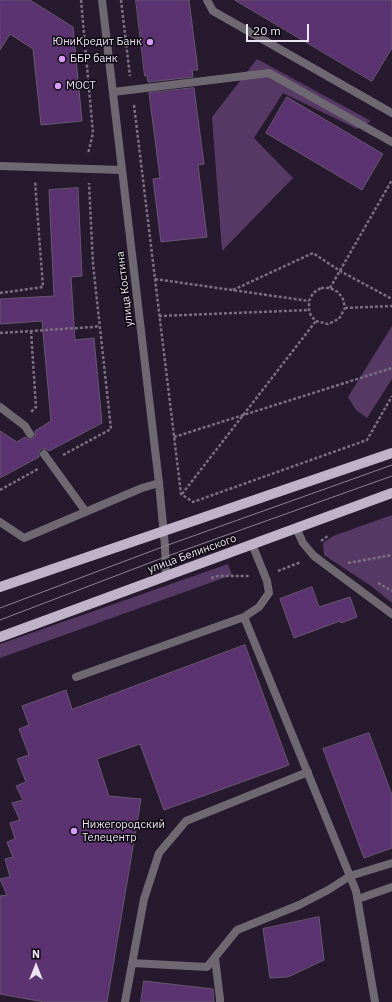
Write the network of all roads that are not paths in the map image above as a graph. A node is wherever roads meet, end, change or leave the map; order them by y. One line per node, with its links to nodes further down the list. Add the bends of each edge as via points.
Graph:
1 (102, 0): 3 (street, улица Костина)
2 (207, 0): 4 (street, via 213,11)
3 (113, 92): 5 (street, via 269,73); 7 (street, улица Костина)
4 (392, 113)
5 (392, 142)
6 (0, 166): 7 (street)
7 (122, 170): 12 (street, улица Костина)
8 (0, 407): 9 (street, via 25,426)
9 (30, 434)
10 (392, 453): 17 (main road)
11 (44, 454): 14 (street)
12 (159, 483): 14 (street); 17 (street, улица Костина)
13 (392, 493): 16 (main road, улица Белинского)
14 (86, 512): 15 (street, via 24,538)
15 (0, 522)
16 (296, 528): 18 (main road, улица Белинского); 21 (street, via 303,543 314,556)
17 (164, 531): 19 (street, улица Костина); 20 (main road)
18 (252, 544): 19 (main road, улица Белинского); 22 (street, via 269,593 259,607)
19 (166, 576): 23 (main road, улица Белинского)
20 (0, 587)
21 (392, 614)
22 (244, 617): 24 (street); 25 (street)
23 (0, 637)
24 (76, 677)
25 (308, 772): 27 (street); 31 (street, via 186,821 159,853 144,900)
26 (392, 863): 27 (street)
27 (350, 876): 29 (street); 30 (street, via 299,905 237,930)
28 (392, 887): 29 (street)
29 (358, 899): 34 (street)
30 (215, 958): 31 (street, via 207,967); 33 (street)
31 (132, 963): 32 (street)
32 (125, 1002)
33 (220, 1002)
34 (374, 1002)

